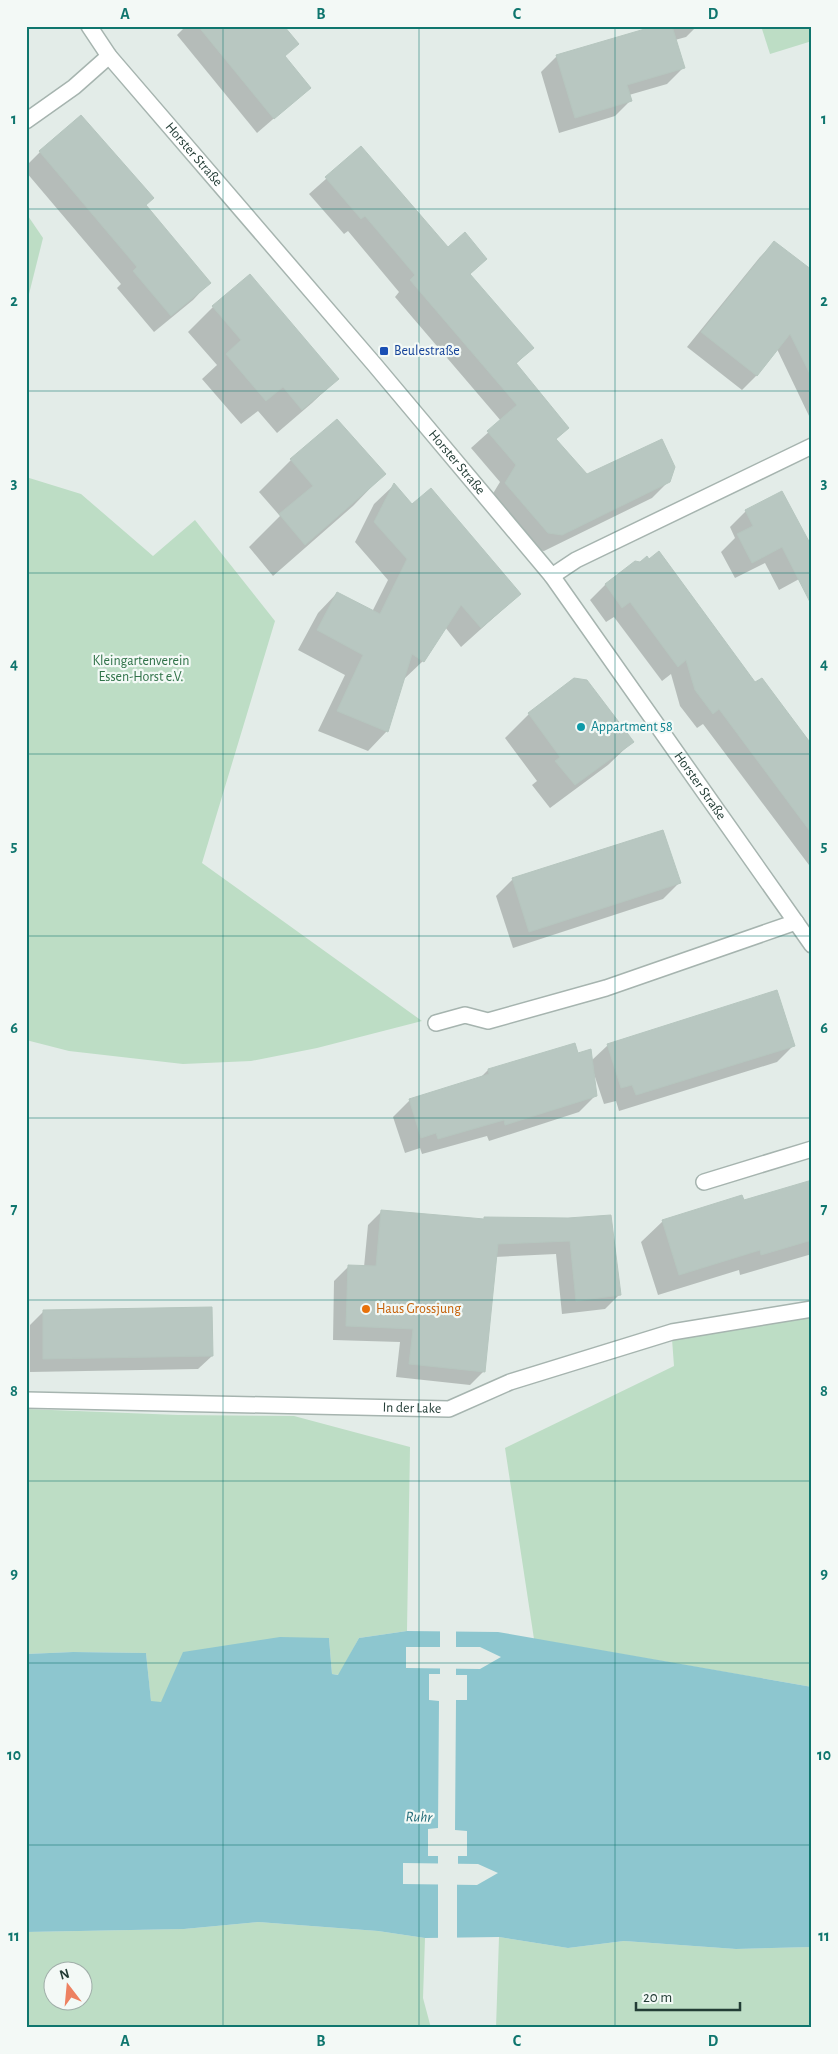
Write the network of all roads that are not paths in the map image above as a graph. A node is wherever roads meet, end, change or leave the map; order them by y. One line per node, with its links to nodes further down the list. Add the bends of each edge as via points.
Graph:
1 (89, 26): 2 (street, Horster Straße)
2 (109, 56): 3 (street, via 74,87); 5 (street, Horster Straße)
3 (26, 121)
4 (812, 446): 5 (street, via 576,560)
5 (552, 576): 6 (street, Horster Straße)
6 (796, 922): 7 (street, Horster Straße); 8 (street, via 606,988 497,1019 488,1021 465,1015)
7 (812, 945)
8 (436, 1023)
9 (812, 1149): 10 (street)
10 (704, 1182)
11 (812, 1308): 12 (street, In der Lake, via 672,1332 510,1382 448,1409)
12 (26, 1400)

